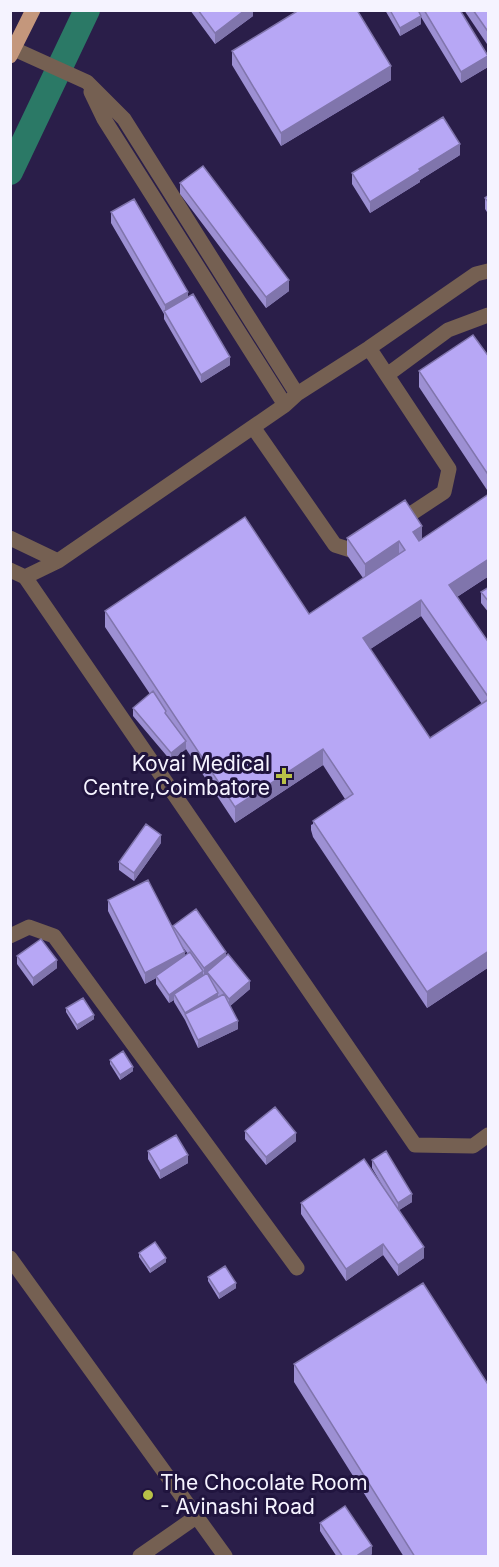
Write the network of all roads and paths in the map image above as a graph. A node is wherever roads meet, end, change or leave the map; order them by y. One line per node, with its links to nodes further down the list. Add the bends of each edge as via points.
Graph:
1 (33, 10): 2 (main road)
2 (12, 53): 3 (street)
3 (86, 82): 8 (street, via 124,119); 9 (street, via 104,119)
4 (489, 271): 6 (street, via 476,274)
5 (489, 315): 7 (street, via 448,330)
6 (369, 348): 7 (street); 8 (street)
7 (387, 375): 10 (street, via 448,469 444,492 354,551 335,545)
8 (297, 394): 9 (street)
9 (285, 405): 10 (street)
10 (254, 427): 12 (street)
11 (10, 538): 12 (street)
12 (58, 561): 14 (street)
13 (10, 570): 14 (street)
14 (25, 576): 16 (street, via 415,1145 473,1146)
15 (10, 936): 18 (street, via 29,927 54,936)
16 (489, 1135)
17 (10, 1258): 19 (street)
18 (297, 1268)
19 (196, 1517): 20 (street); 21 (street)
20 (140, 1557)
21 (225, 1557)

